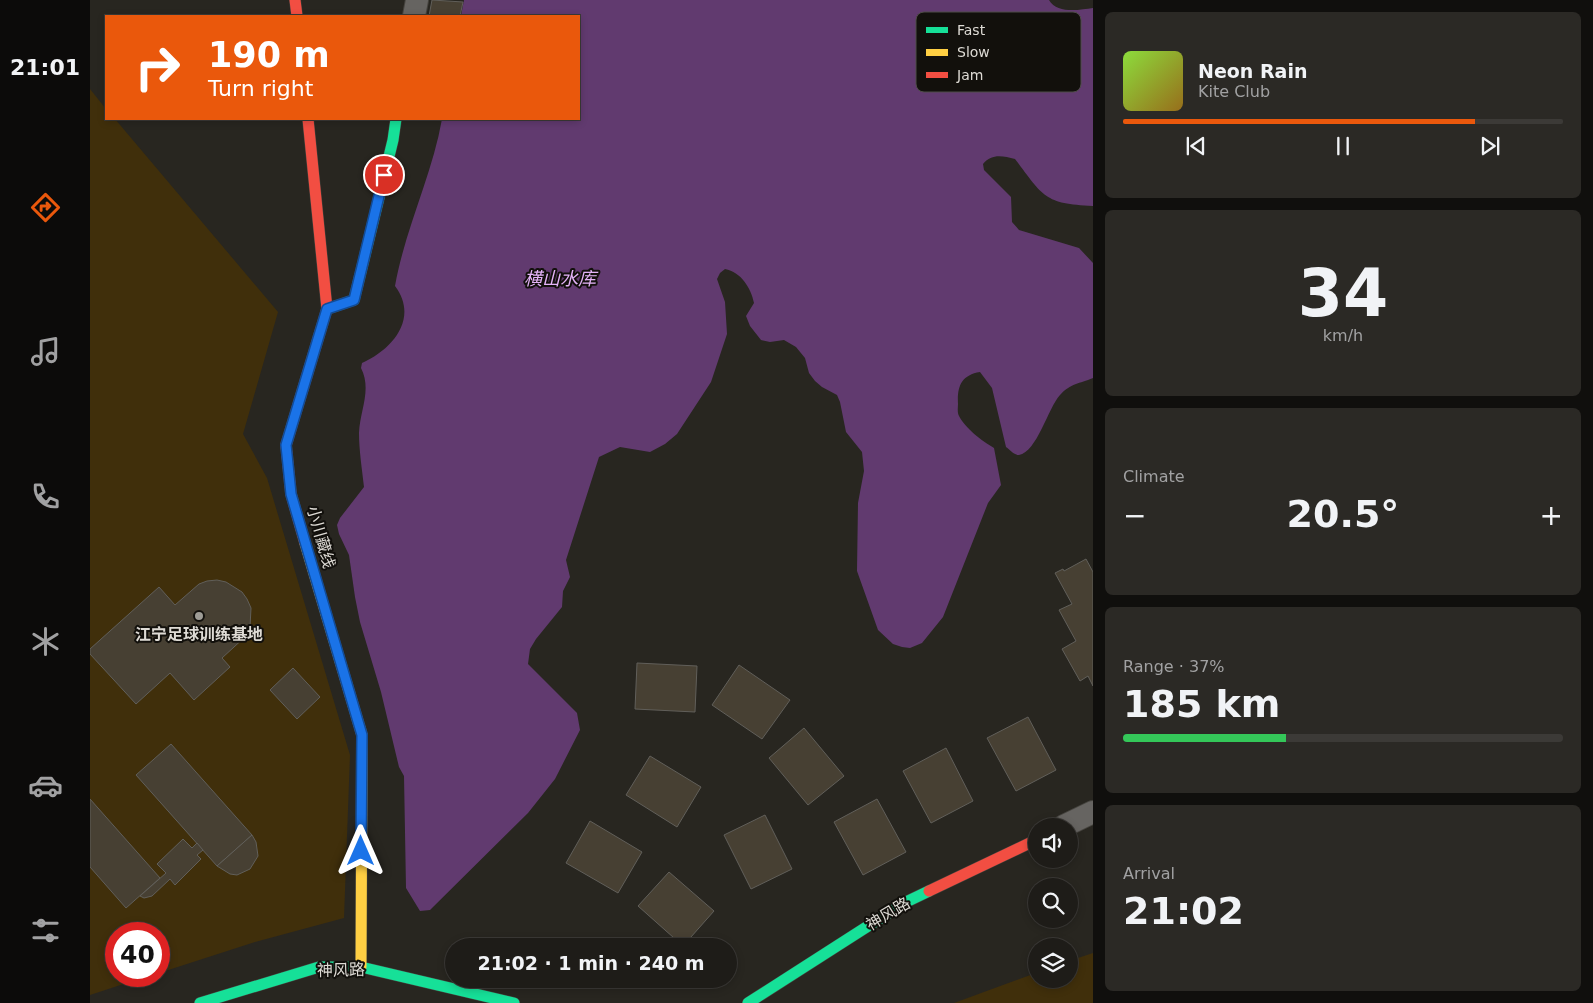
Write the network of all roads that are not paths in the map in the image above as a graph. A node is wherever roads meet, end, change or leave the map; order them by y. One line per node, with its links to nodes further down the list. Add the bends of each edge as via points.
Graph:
1 (295, 0): 3 (street)
2 (417, 0): 4 (street)
3 (297, 15)
4 (414, 15)
5 (308, 120): 7 (street, 小川藏线)
6 (396, 120): 7 (street, via 354,300)
7 (327, 309): 11 (street, 小川藏线, via 286,445 291,494 362,735)
8 (1093, 812): 9 (street)
9 (1078, 819)
10 (1028, 844): 14 (street, 神风路, via 904,903)
11 (360, 967): 12 (street, 神风路, via 319,967); 13 (street, 神风路)
12 (200, 1003)
13 (514, 1003)
14 (748, 1003)

